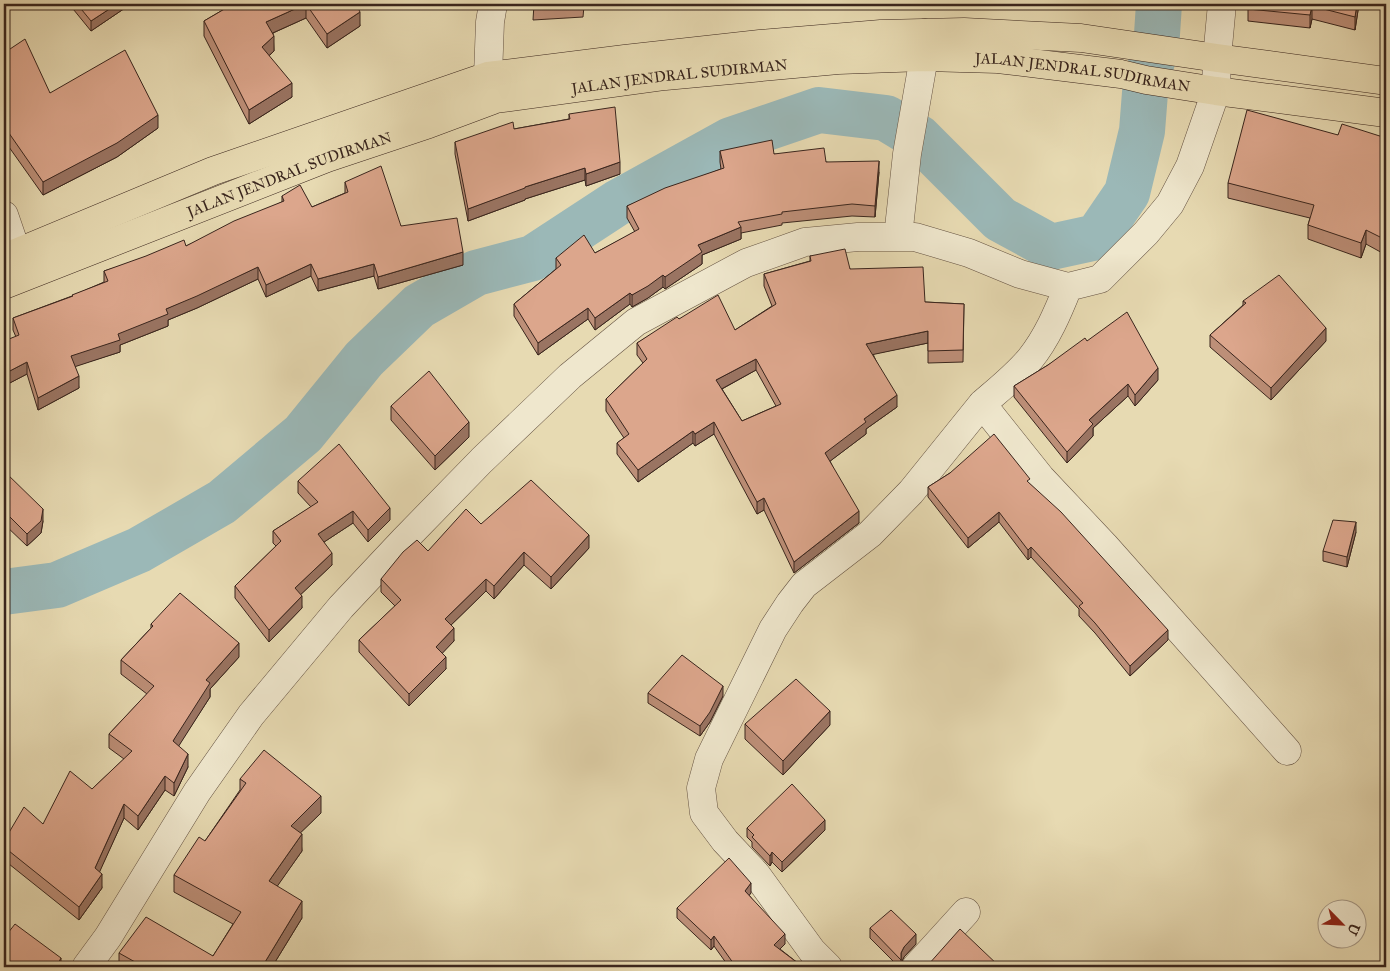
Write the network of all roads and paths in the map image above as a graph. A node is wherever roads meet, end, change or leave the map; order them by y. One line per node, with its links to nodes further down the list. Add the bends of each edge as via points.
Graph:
1 (493, 4): 6 (street, via 490,22)
2 (1222, 4): 4 (street)
3 (924, 45): 4 (highway, JALAN JENDRAL SUDIRMAN, via 964,32 1081,38); 6 (highway, JALAN JENDRAL SUDIRMAN, via 881,34 760,44 625,59); 7 (highway, JALAN JENDRAL SUDIRMAN); 10 (street)
4 (1217, 58): 5 (highway, JALAN JENDRAL SUDIRMAN); 7 (street)
5 (1386, 81)
6 (492, 87): 11 (highway, JALAN JENDRAL SUDIRMAN, via 213,171); 12 (highway, JALAN JENDRAL SUDIRMAN, via 429,124 327,158)
7 (1216, 91): 8 (highway, JALAN JENDRAL SUDIRMAN); 13 (street, via 1190,166 1170,204 1100,279)
8 (1386, 113)
9 (4, 215): 11 (street)
10 (898, 237): 13 (street, via 914,237 969,253 1020,274); 17 (street, via 805,242 746,263 636,322 570,376 404,540 250,715)
11 (10, 255)
12 (4, 285)
13 (1068, 287): 14 (street, via 1043,340 1030,359)
14 (982, 404): 15 (street, via 1041,478); 18 (street, via 911,492 870,534 804,585 790,603 773,630 707,766 701,788 704,814 756,874 812,951)
15 (1287, 751)
16 (966, 912): 19 (street)
17 (86, 967)
18 (828, 967)
19 (916, 967)

